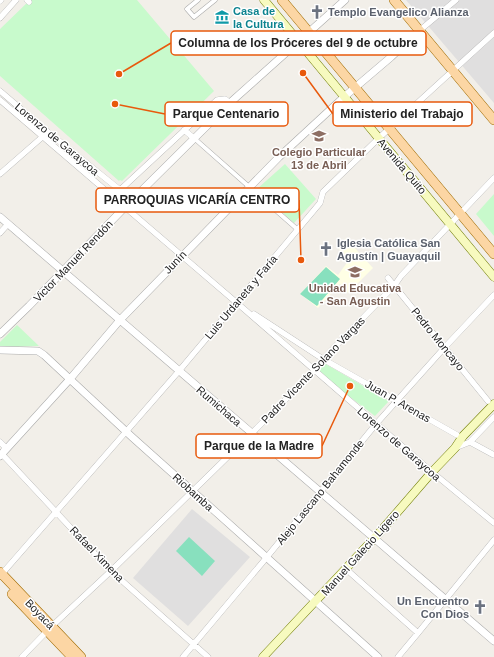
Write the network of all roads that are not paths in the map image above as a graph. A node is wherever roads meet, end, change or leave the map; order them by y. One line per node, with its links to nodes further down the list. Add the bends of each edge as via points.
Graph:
1 (16, 0): 9 (street)
2 (198, 0): 3 (street, via 187,9 194,17)
3 (215, 0)
4 (264, 0): 13 (main road, Avenida Quito)
5 (282, 0): 10 (main road, Avenida Quito)
6 (345, 0): 10 (street, Victor Manuel Rendón)
7 (394, 0): 11 (main road)
8 (456, 0): 11 (street)
9 (0, 18)
10 (309, 32): 13 (street, Victor Manuel Rendón); 15 (main road, Avenida Quito)
11 (419, 32): 14 (main road); 15 (street, Junín)
12 (494, 33): 14 (street, Luis Urdaneta y Faría)
13 (298, 42): 17 (main road, Avenida Quito); 19 (street, Victor Manuel Rendón)
14 (452, 71): 20 (main road); 21 (street, Luis Urdaneta y Faría)
15 (355, 87): 17 (street, Junín); 21 (main road, Avenida Quito)
16 (0, 91): 23 (street, Lorenzo de Garaycoa)
17 (344, 97): 25 (main road, Avenida Quito); 29 (street, Junín)
18 (0, 100): 24 (street, Lorenzo de Garaycoa)
19 (230, 103): 22 (street, via 225,99 217,100); 26 (street, Victor Manuel Rendón)
20 (494, 120)
21 (390, 129): 25 (street, Luis Urdaneta y Faría); 32 (main road, Avenida Quito)
22 (184, 130): 26 (street); 30 (street)
23 (48, 132): 24 (street); 30 (street, Lorenzo de Garaycoa)
24 (42, 138): 27 (street); 31 (street, Lorenzo de Garaycoa)
25 (379, 138): 35 (main road, Avenida Quito); 36 (street, Luis Urdaneta y Faría, via 323,192 320,203)
26 (195, 139): 29 (street); 31 (street, Victor Manuel Rendón)
27 (0, 174)
28 (494, 178): 32 (street, Padre Vicente Solano Vargas)
29 (250, 187): 36 (street); 39 (street, Junín)
30 (120, 190): 31 (street)
31 (125, 207): 39 (street, Lorenzo de Garaycoa); 40 (street, Victor Manuel Rendón)
32 (460, 214): 35 (street, Padre Vicente Solano Vargas); 38 (main road, Avenida Quito)
33 (0, 217): 34 (street, Rumichaca)
34 (8, 224): 37 (street); 40 (street, Rumichaca)
35 (450, 224): 41 (main road, Avenida Quito); 43 (street, Padre Vicente Solano Vargas, via 400,276)
36 (297, 229): 45 (street, Luis Urdaneta y Faría)
37 (0, 233)
38 (494, 254)
39 (182, 256): 45 (street, Lorenzo de Garaycoa); 46 (street, Junín)
40 (63, 271): 46 (street, Rumichaca); 47 (street, Victor Manuel Rendón)
41 (494, 277)
42 (388, 278): 43 (street, Pedro Moncayo)
43 (394, 286): 48 (street, Pedro Moncayo); 50 (street, Padre Vicente Solano Vargas)
44 (494, 295): 48 (street, Alejo Lascano Bahamonde)
45 (237, 303): 50 (street, Juan P. Arenas); 51 (street, Luis Urdaneta y Faría); 52 (street, Lorenzo de Garaycoa)
46 (120, 320): 51 (street, Rumichaca); 53 (street, Junín)
47 (0, 334)
48 (445, 347): 54 (street, Alejo Lascano Bahamonde); 55 (street, Pedro Moncayo)
49 (0, 350): 53 (street, Riobamba, via 38,352)
50 (323, 359): 52 (street, Padre Vicente Solano Vargas); 54 (street, Juan P. Arenas)
51 (179, 371): 58 (street, Luis Urdaneta y Faría); 59 (street, Rumichaca)
52 (314, 371): 57 (street, Lorenzo de Garaycoa); 59 (street, Padre Vicente Solano Vargas)
53 (70, 379): 58 (street, Riobamba); 64 (street, Junín)
54 (397, 400): 57 (street, Alejo Lascano Bahamonde); 60 (street, Juan P. Arenas)
55 (491, 402): 63 (main road, Manuel Galecio Ligero)
56 (494, 417): 62 (street, Manuel Galecio Ligero)
57 (376, 424): 66 (street, Lorenzo de Garaycoa); 68 (street, Alejo Lascano Bahamonde)
58 (126, 433): 67 (street, Riobamba); 69 (street, Luis Urdaneta y Faría)
59 (252, 434): 67 (street, Padre Vicente Solano Vargas); 68 (street, Rumichaca)
60 (457, 435)
61 (0, 442): 64 (street, via 4,447)
62 (470, 442): 63 (street, Manuel Galecio Ligero); 65 (street)
63 (455, 448): 66 (main road, Manuel Galecio Ligero)
64 (1, 455): 69 (street, Rafael Ximena)
65 (494, 455)
66 (432, 472): 70 (street, Lorenzo de Garaycoa); 71 (main road, Manuel Galecio Ligero)
67 (192, 491): 73 (street, Riobamba); 75 (street, Padre Vicente Solano Vargas)
68 (320, 493): 71 (street, Rumichaca); 73 (street, Alejo Lascano Bahamonde)
69 (57, 512): 75 (street, Rafael Ximena); 76 (street, Luis Urdaneta y Faría)
70 (494, 523)
71 (374, 539): 74 (main road, Manuel Galecio Ligero); 77 (street, Rumichaca)
72 (494, 540): 77 (street)
73 (266, 558): 78 (street, Riobamba); 82 (street, Alejo Lascano Bahamonde)
74 (346, 569): 78 (main road, Manuel Galecio Ligero); 80 (street)
75 (112, 571): 79 (street, Padre Vicente Solano Vargas); 82 (street, Rafael Ximena)
76 (0, 575): 79 (main road, Boyacá)
77 (446, 600): 80 (street); 81 (street, Rumichaca)
78 (315, 602): 88 (main road, Manuel Galecio Ligero); 89 (street, Riobamba)
79 (50, 629): 83 (street, Padre Vicente Solano Vargas); 84 (main road, Boyacá); 85 (main road, Boyacá)
80 (418, 633): 90 (street)
81 (494, 641)
82 (193, 644): 86 (street, Alejo Lascano Bahamonde); 87 (street, Rafael Ximena)
83 (22, 657)
84 (72, 657)
85 (81, 657)
86 (183, 657)
87 (208, 657)
88 (263, 657)
89 (378, 657)
90 (398, 657)

